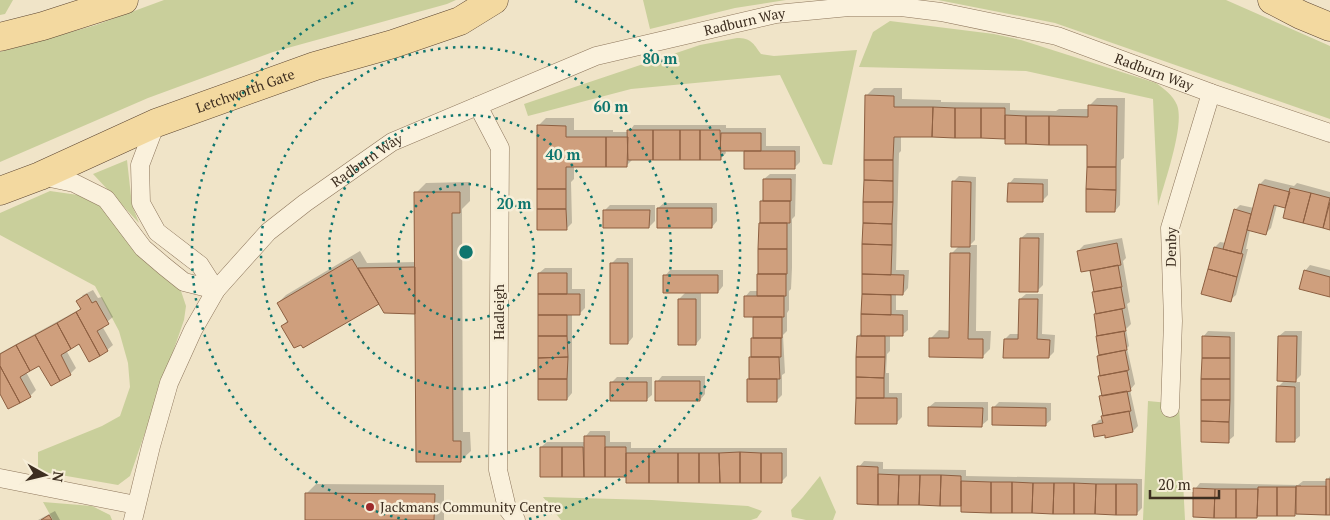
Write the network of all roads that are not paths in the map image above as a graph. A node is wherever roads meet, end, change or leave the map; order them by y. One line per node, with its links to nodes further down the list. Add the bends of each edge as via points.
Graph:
1 (124, 0): 5 (main road)
2 (494, 0): 8 (main road, Letchworth Gate, via 460,21 315,66)
3 (1272, 0): 4 (main road)
4 (1330, 27)
5 (0, 37)
6 (1211, 93): 7 (street, Radburn Way, via 1057,36 941,12 901,7 849,7 776,14 596,56); 9 (street, Radburn Way); 13 (street, Denby, via 1170,228 1173,321)
7 (478, 106): 12 (street, Radburn Way, via 392,142 305,203 268,232); 16 (street, Hadleigh, via 500,148 498,470 508,508)
8 (156, 123): 10 (main road, Letchworth Gate); 12 (street, via 140,165 141,203 157,232 200,265)
9 (1330, 133)
10 (40, 176): 11 (main road, Letchworth Gate); 12 (street, via 74,183 106,199 143,248 164,266 184,282)
11 (0, 191)
12 (216, 290): 15 (street, Radburn Way, via 169,383)
13 (1170, 408)
14 (0, 478): 15 (street)
15 (135, 513)
16 (516, 520)

